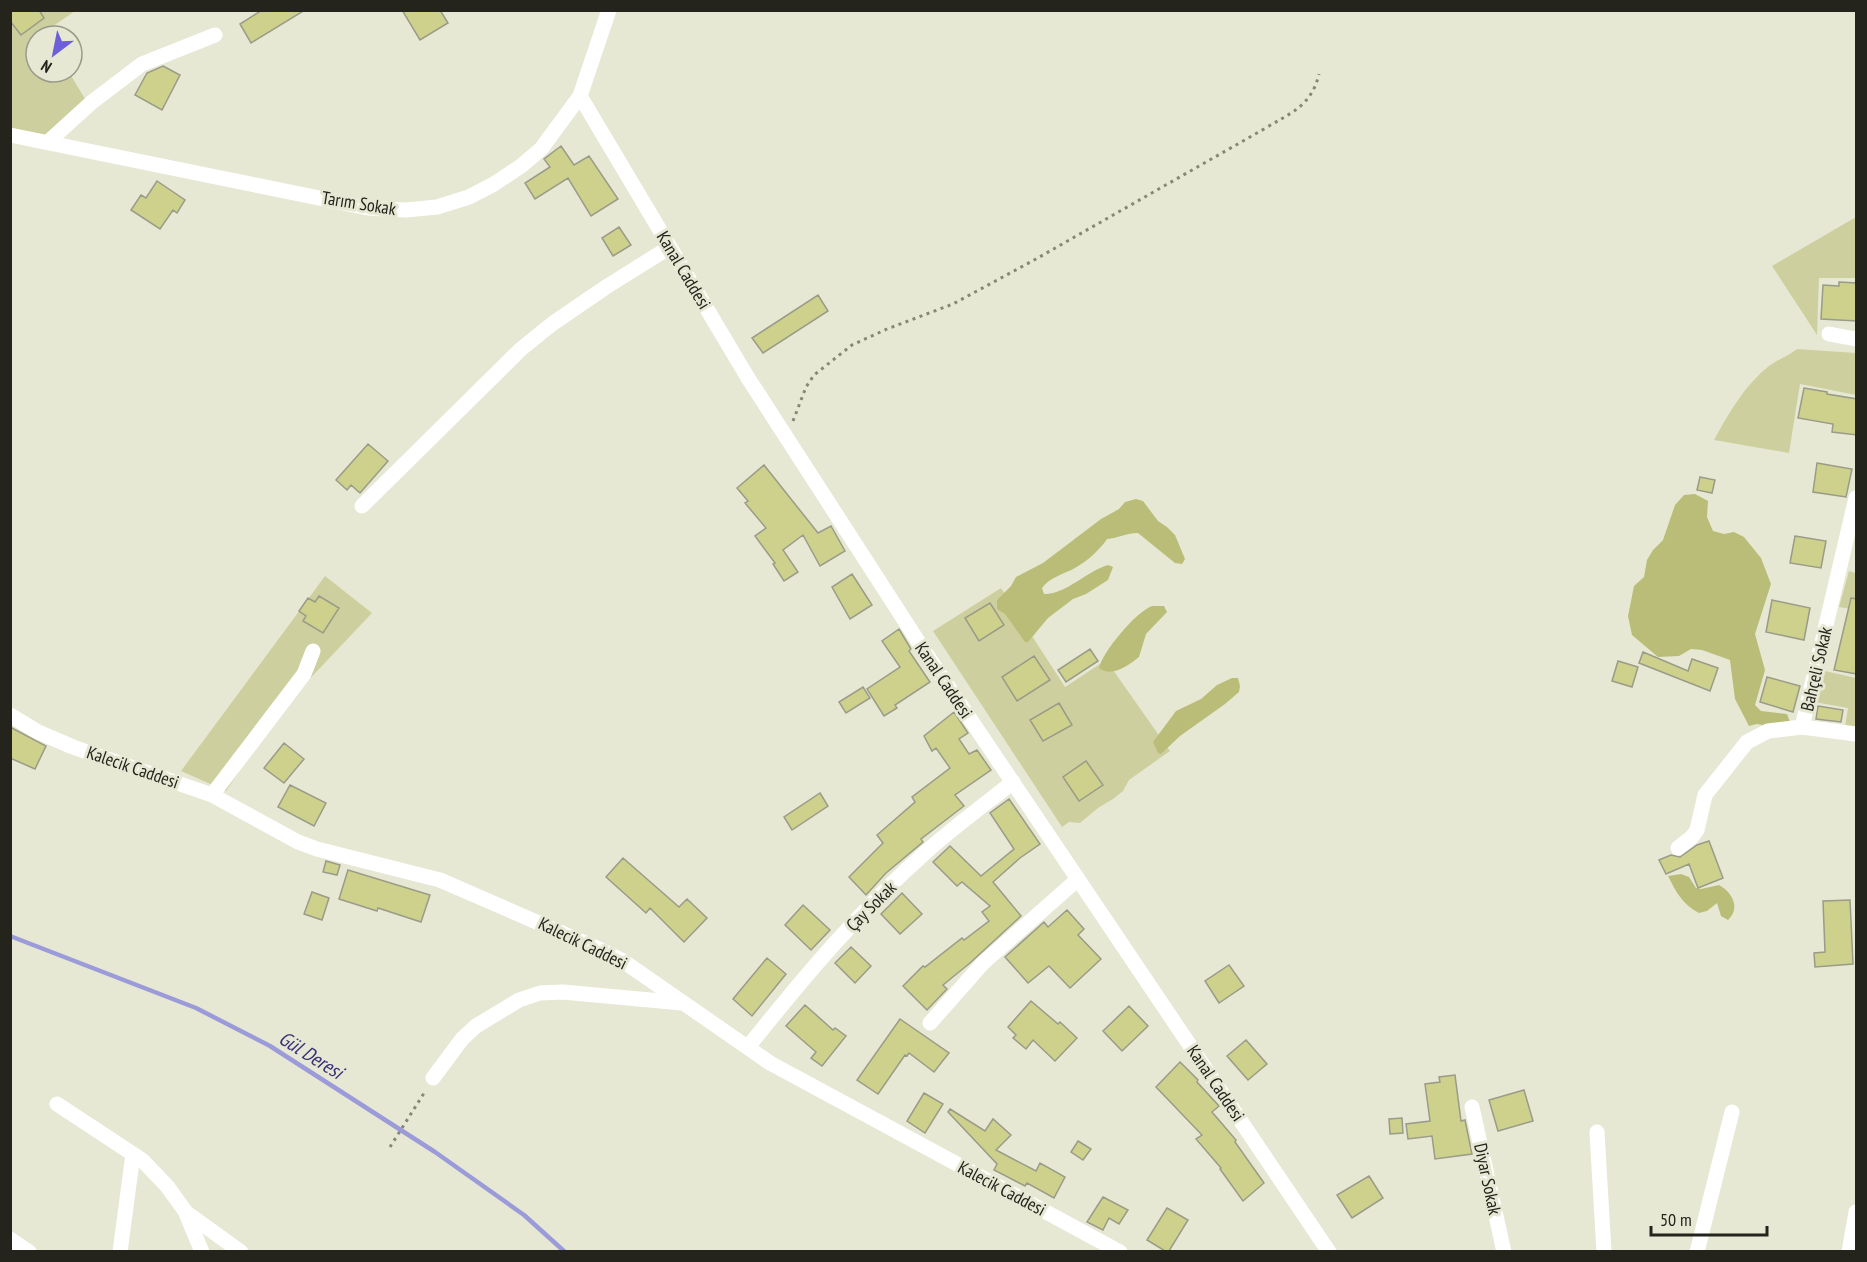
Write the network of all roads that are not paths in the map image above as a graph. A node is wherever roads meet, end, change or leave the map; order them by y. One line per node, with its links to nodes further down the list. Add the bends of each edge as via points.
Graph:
1 (609, 10): 3 (street, Tarım Sokak)
2 (215, 35): 5 (street, via 142,64)
3 (579, 96): 5 (street, Tarım Sokak, via 541,149 494,184 437,207 406,210 368,208); 6 (street, Kanal Caddesi)
4 (10, 135): 5 (street, Tarım Sokak)
5 (48, 142)
6 (670, 247): 10 (street, via 606,287 521,349); 15 (street, Kanal Caddesi, via 787,438)
7 (1829, 334): 8 (street)
8 (1857, 339)
9 (1857, 498): 13 (street, Bahçeli Sokak)
10 (362, 506)
11 (313, 651): 16 (street, via 304,674)
12 (10, 715): 16 (street, Kalecik Caddesi, via 73,747)
13 (1802, 727): 14 (street); 17 (street, Bahçeli Sokak, via 1768,731 1747,742 1706,795 1697,830)
14 (1857, 734)
15 (1013, 782): 18 (street, Kanal Caddesi); 21 (street, Çay Sokak, via 926,851 859,917)
16 (212, 795): 19 (street, Kalecik Caddesi, via 298,842 440,880 566,933 623,961)
17 (1678, 848)
18 (1078, 879): 20 (street, via 983,963); 36 (street, Kanal Caddesi)
19 (685, 1003): 21 (street, Kalecik Caddesi); 22 (street, via 540,993 519,1000 476,1026)
20 (930, 1023)
21 (748, 1047): 35 (street, Kalecik Caddesi, via 790,1076)
22 (433, 1078)
23 (57, 1104): 27 (street)
24 (1472, 1107): 37 (street, Diyar Sokak)
25 (1732, 1112): 39 (street)
26 (1597, 1132): 38 (street)
27 (133, 1154): 28 (street, via 167,1186); 32 (street)
28 (185, 1211): 33 (street); 34 (street)
29 (1857, 1212): 40 (street)
30 (10, 1239): 31 (street)
31 (29, 1251)
32 (120, 1251)
33 (201, 1251)
34 (241, 1251)
35 (1120, 1251)
36 (1329, 1251)
37 (1503, 1251)
38 (1604, 1251)
39 (1697, 1251)
40 (1849, 1251)

